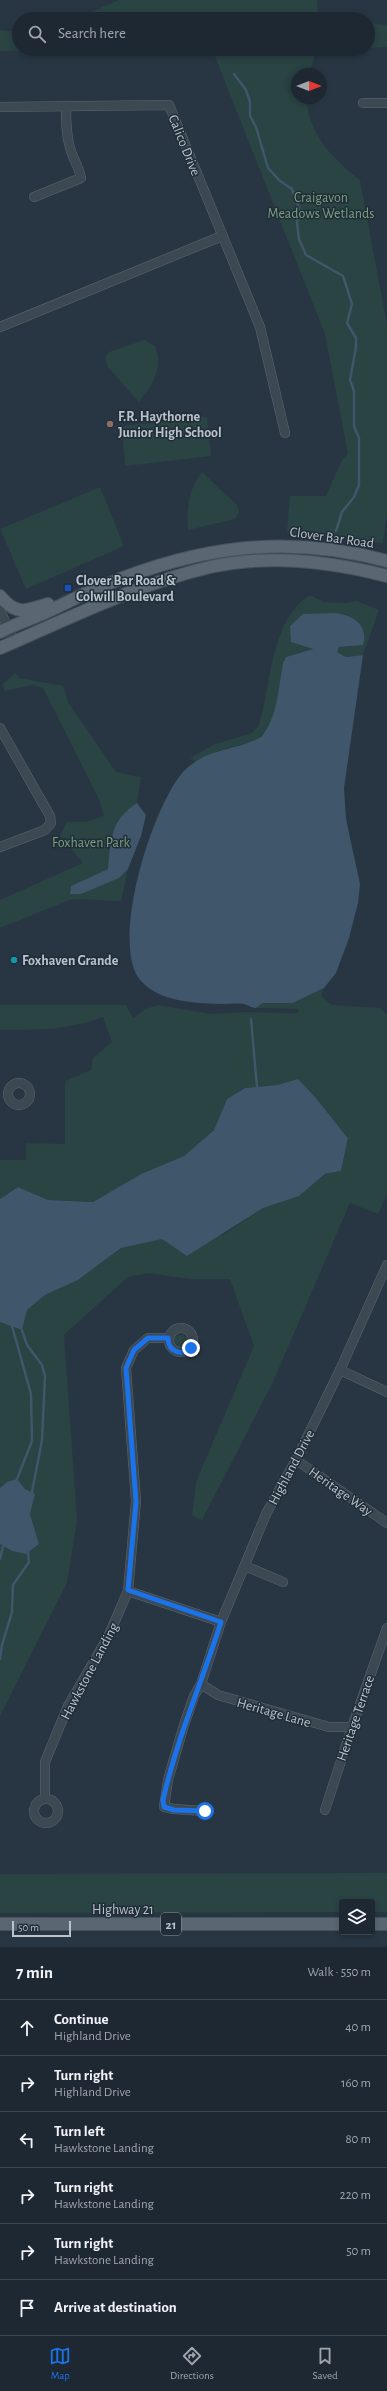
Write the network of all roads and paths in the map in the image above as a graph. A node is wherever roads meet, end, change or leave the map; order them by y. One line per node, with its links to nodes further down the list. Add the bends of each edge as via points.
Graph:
1 (362, 103): 2 (street)
2 (387, 103)
3 (0, 107): 4 (street, Calico Drive)
4 (66, 107): 5 (street, via 66,132 81,178); 6 (street, Calico Drive, via 168,105)
5 (34, 197)
6 (222, 236): 7 (street); 8 (street, Calico Drive, via 260,327)
7 (0, 327)
8 (286, 433)
9 (387, 561): 11 (main road, Clover Bar Road, via 317,548 245,547 178,559)
10 (387, 576): 15 (main road, Clover Bar Road, via 344,566 294,561 211,567 140,589)
11 (87, 592): 12 (main road, via 26,611 16,610); 14 (main road, Clover Bar Road)
12 (0, 596)
13 (0, 610): 14 (street)
14 (4, 630): 15 (street)
15 (14, 642): 16 (main road, Clover Bar Road)
16 (0, 648)
17 (0, 728): 18 (street, via 50,816 51,823 45,830)
18 (0, 847)
19 (387, 1265): 21 (street, Highland Drive)
20 (168, 1338): 27 (street, Hawkstone Landing, via 148,1338 134,1350 126,1368 136,1502)
21 (340, 1370): 22 (street); 23 (street, Highland Drive)
22 (387, 1392)
23 (296, 1460): 24 (street, Heritage Way); 25 (street, Highland Drive, via 267,1512)
24 (387, 1523)
25 (245, 1566): 26 (street); 28 (street, Highland Drive)
26 (283, 1582)
27 (128, 1590): 28 (street); 32 (street, Hawkstone Landing, via 108,1637 65,1712 45,1762)
28 (221, 1622): 30 (street, Highland Drive)
29 (387, 1628): 31 (street, Heritage Terrace)
30 (201, 1684): 31 (street, Heritage Lane, via 218,1695 329,1727); 34 (street, Highland Drive, via 184,1725 163,1800 164,1807 174,1810)
31 (352, 1726): 33 (street, Heritage Terrace)
32 (45, 1798)
33 (325, 1810)
34 (205, 1811)
35 (0, 1924): 36 (main road, Highway 21 / 21)
36 (339, 1924)
37 (375, 1924): 38 (main road)
38 (387, 1924)

